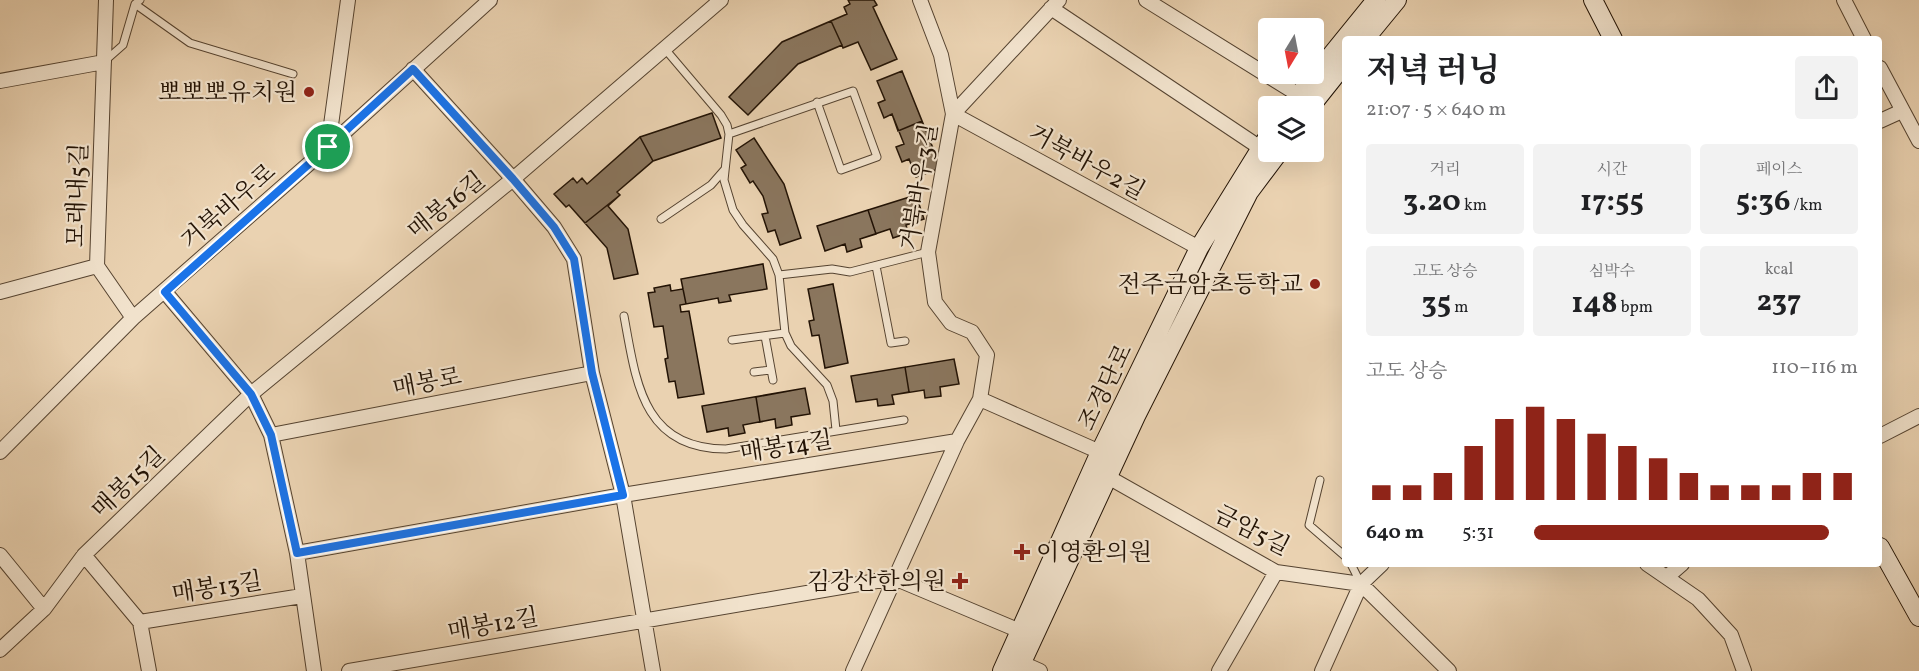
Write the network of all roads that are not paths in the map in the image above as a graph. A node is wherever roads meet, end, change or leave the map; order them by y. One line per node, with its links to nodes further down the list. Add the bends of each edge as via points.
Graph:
1 (106, 0): 19 (street, 모래내5길)
2 (348, 0): 35 (street)
3 (490, 0): 21 (street, 거북바우로)
4 (721, 0): 18 (street, 매봉16길)
5 (920, 0): 30 (street, 거북바우3길, via 941,55)
6 (1146, 0): 25 (street)
7 (1376, 0): 13 (street)
8 (1397, 0): 14 (street)
9 (1593, 0): 15 (street)
10 (1844, 0): 16 (street)
11 (138, 2): 19 (lane, via 123,45); 23 (lane, via 190,43)
12 (1055, 4): 30 (street, 거북바우3길); 33 (street, 거북바우3길)
13 (1349, 36)
14 (1367, 36)
15 (1611, 36)
16 (1862, 36)
17 (1342, 46): 26 (street)
18 (665, 49): 32 (lane, via 721,115); 39 (street, 매봉16길)
19 (104, 62): 24 (street); 43 (street, 모래내5길)
20 (1342, 65): 27 (street)
21 (413, 69): 35 (street, 거북바우로); 39 (street)
22 (1882, 72): 29 (street)
23 (293, 74)
24 (0, 81)
25 (1291, 96)
26 (1304, 96)
27 (1307, 96)
28 (818, 102): 28 (lane, via 853,91 877,157 841,170); 32 (lane)
29 (1902, 111): 31 (street); 34 (street)
30 (953, 114): 41 (street, 거북바우2길); 42 (street, 거북바우3길)
31 (1882, 120)
32 (729, 134): 38 (lane)
33 (1258, 137)
34 (1919, 141)
35 (328, 147): 47 (street, 거북바우로)
36 (1258, 151): 41 (street, 조경단로)
37 (1272, 162): 68 (street, 조경단로, via 1250,192)
38 (725, 168): 40 (lane, via 711,185); 45 (lane, via 724,180 733,210 773,259)
39 (513, 179): 56 (street, via 554,227 574,259); 58 (street, 매봉16길)
40 (661, 219)
41 (1199, 248): 67 (street, 조경단로)
42 (928, 252): 44 (lane); 59 (street, 거북바우3길, via 935,302 951,323 972,332 987,355)
43 (97, 266): 46 (street); 49 (street, 모래내5길)
44 (876, 266): 45 (lane, via 849,272 832,269); 53 (lane, via 891,343)
45 (779, 275): 50 (lane)
46 (0, 292)
47 (165, 292): 49 (street, 거북바우로); 58 (street)
48 (624, 316): 62 (lane, via 639,389 648,409 676,436 693,445 726,449)
49 (133, 318): 66 (street, 거북바우로)
50 (785, 333): 51 (lane); 62 (lane, via 791,346 827,385)
51 (765, 336): 52 (lane); 54 (lane)
52 (732, 340)
53 (905, 341)
54 (771, 370): 55 (lane); 57 (lane)
55 (754, 372)
56 (592, 373): 63 (street, 매봉로); 70 (street)
57 (773, 380)
58 (251, 394): 63 (street); 75 (street, 매봉15길)
59 (980, 399): 65 (street, 거북바우3길); 67 (street)
60 (1919, 416): 64 (street)
61 (904, 420): 62 (lane)
62 (836, 430)
63 (271, 435): 72 (street)
64 (1882, 435)
65 (957, 441): 70 (street, 매봉14길); 82 (street)
66 (0, 452)
67 (1100, 452): 68 (street); 89 (street, 조경단로)
68 (1108, 477): 80 (street, 금암5길); 91 (street, 조경단로)
69 (1320, 480): 73 (lane, via 1309,525)
70 (623, 495): 72 (street, 매봉14길); 87 (street)
71 (1882, 551): 86 (street)
72 (297, 553): 84 (street)
73 (1342, 554)
74 (0, 555): 85 (street)
75 (84, 555): 85 (street, 매봉15길); 88 (street)
76 (1353, 567): 83 (lane)
77 (1379, 567): 83 (street)
78 (1652, 567): 81 (street)
79 (1679, 567): 81 (street)
80 (1276, 572): 83 (street, 금암5길); 99 (street)
81 (1667, 577): 102 (street, via 1698,599 1731,634)
82 (894, 578): 87 (street, 매봉12길); 89 (street); 96 (street)
83 (1361, 584): 100 (street); 101 (street)
84 (302, 596): 88 (street, 매봉13길); 93 (street)
85 (44, 609): 90 (street, 매봉15길)
86 (1919, 617)
87 (645, 621): 94 (street, 매봉12길); 95 (street)
88 (140, 622): 92 (street)
89 (1020, 631): 97 (street, 조경단로)
90 (0, 650)
91 (1020, 667): 98 (street)
92 (149, 671)
93 (314, 671)
94 (349, 671)
95 (653, 671)
96 (853, 671)
97 (1002, 671)
98 (1040, 671)
99 (1220, 671)
100 (1322, 671)
101 (1449, 671)
102 (1744, 671)

